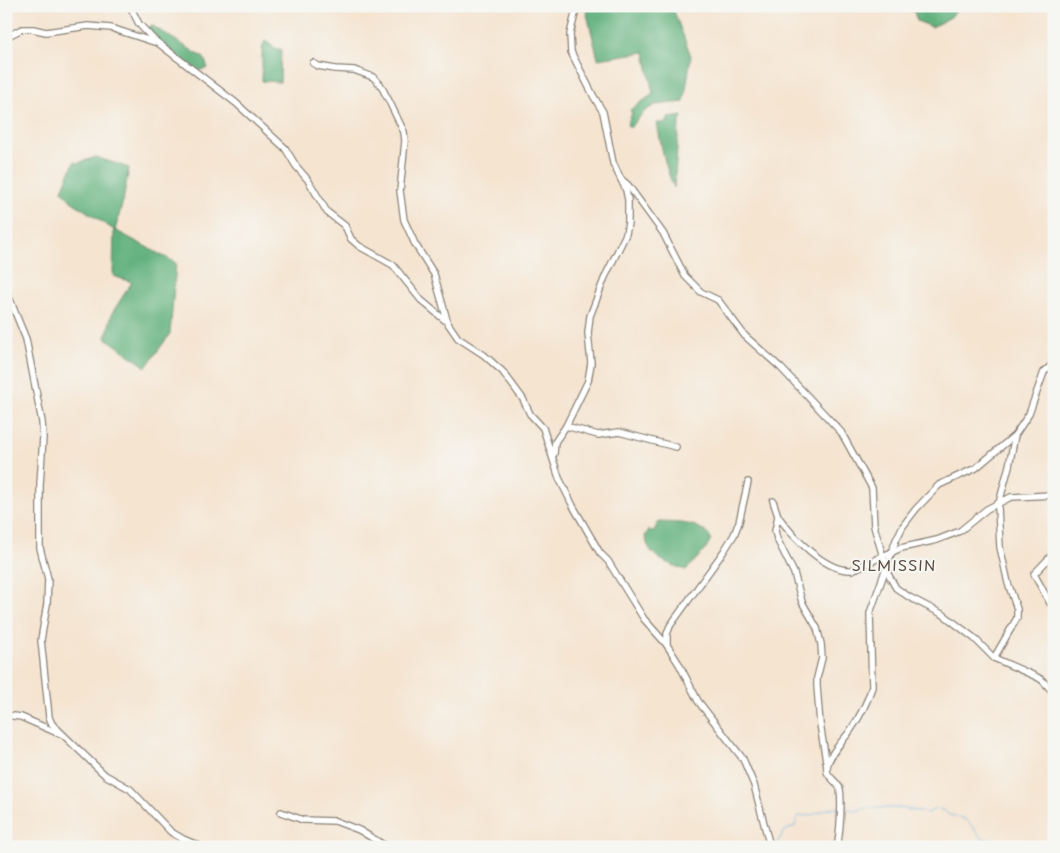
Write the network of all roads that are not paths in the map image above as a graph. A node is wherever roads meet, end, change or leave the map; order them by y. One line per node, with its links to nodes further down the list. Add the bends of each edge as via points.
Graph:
1 (130, 6): 4 (street, via 141,27)
2 (576, 6): 6 (street, via 570,34 571,52 603,112 613,163)
3 (6, 37): 4 (street, via 22,29 46,32 88,26 110,28)
4 (159, 44): 10 (street, via 271,134 308,180 327,212 345,226 351,239 393,265 421,300)
5 (313, 63): 10 (street, via 374,77 389,101 404,132 400,191 404,220 434,274)
6 (621, 179): 12 (street, via 628,200 626,234 590,316 590,374); 23 (street, via 663,232 685,276 701,292 718,300 745,336 781,368 841,432 872,488 874,526)
7 (6, 229): 8 (street)
8 (6, 255)
9 (6, 290): 30 (street, via 26,339 42,422 40,548 48,579 41,640 49,717)
10 (447, 322): 15 (street, via 460,340 503,372 543,428)
11 (1054, 362): 13 (street, via 1044,372 1029,414)
12 (566, 426): 14 (street, via 598,435 619,432); 15 (street, via 555,442)
13 (1015, 436): 19 (street); 21 (street, via 976,468 939,485 908,518)
14 (676, 447)
15 (554, 460): 26 (street, via 570,499 600,552 644,619)
16 (748, 482): 26 (street, via 734,535 670,626)
17 (1054, 495): 19 (street, via 1018,496)
18 (773, 502): 20 (street)
19 (998, 503): 21 (street, via 960,531); 27 (street, via 1000,547 1017,618)
20 (778, 516): 23 (street, via 801,544 834,566 857,569); 31 (street, via 777,539 794,573 802,602 817,628 821,644 822,658 817,678)
21 (892, 552): 23 (street); 24 (street)
22 (1054, 553): 25 (street, via 1034,575)
23 (883, 556): 24 (street)
24 (886, 566): 27 (street, via 896,588 944,616); 31 (street, via 870,613 872,687 869,698)
25 (1054, 606)
26 (667, 645): 37 (street, via 698,701 743,759 754,786)
27 (994, 658): 28 (street, via 1037,677)
28 (1054, 693)
29 (6, 715): 30 (street, via 21,717)
30 (64, 736): 34 (street, via 105,775 130,788 171,832)
31 (827, 767): 38 (street, via 828,776 838,785 840,792)
32 (281, 812): 33 (street, via 303,820 335,821)
33 (374, 838): 35 (street); 36 (street)
34 (202, 847)
35 (376, 847)
36 (387, 847)
37 (770, 847)
38 (837, 847)

